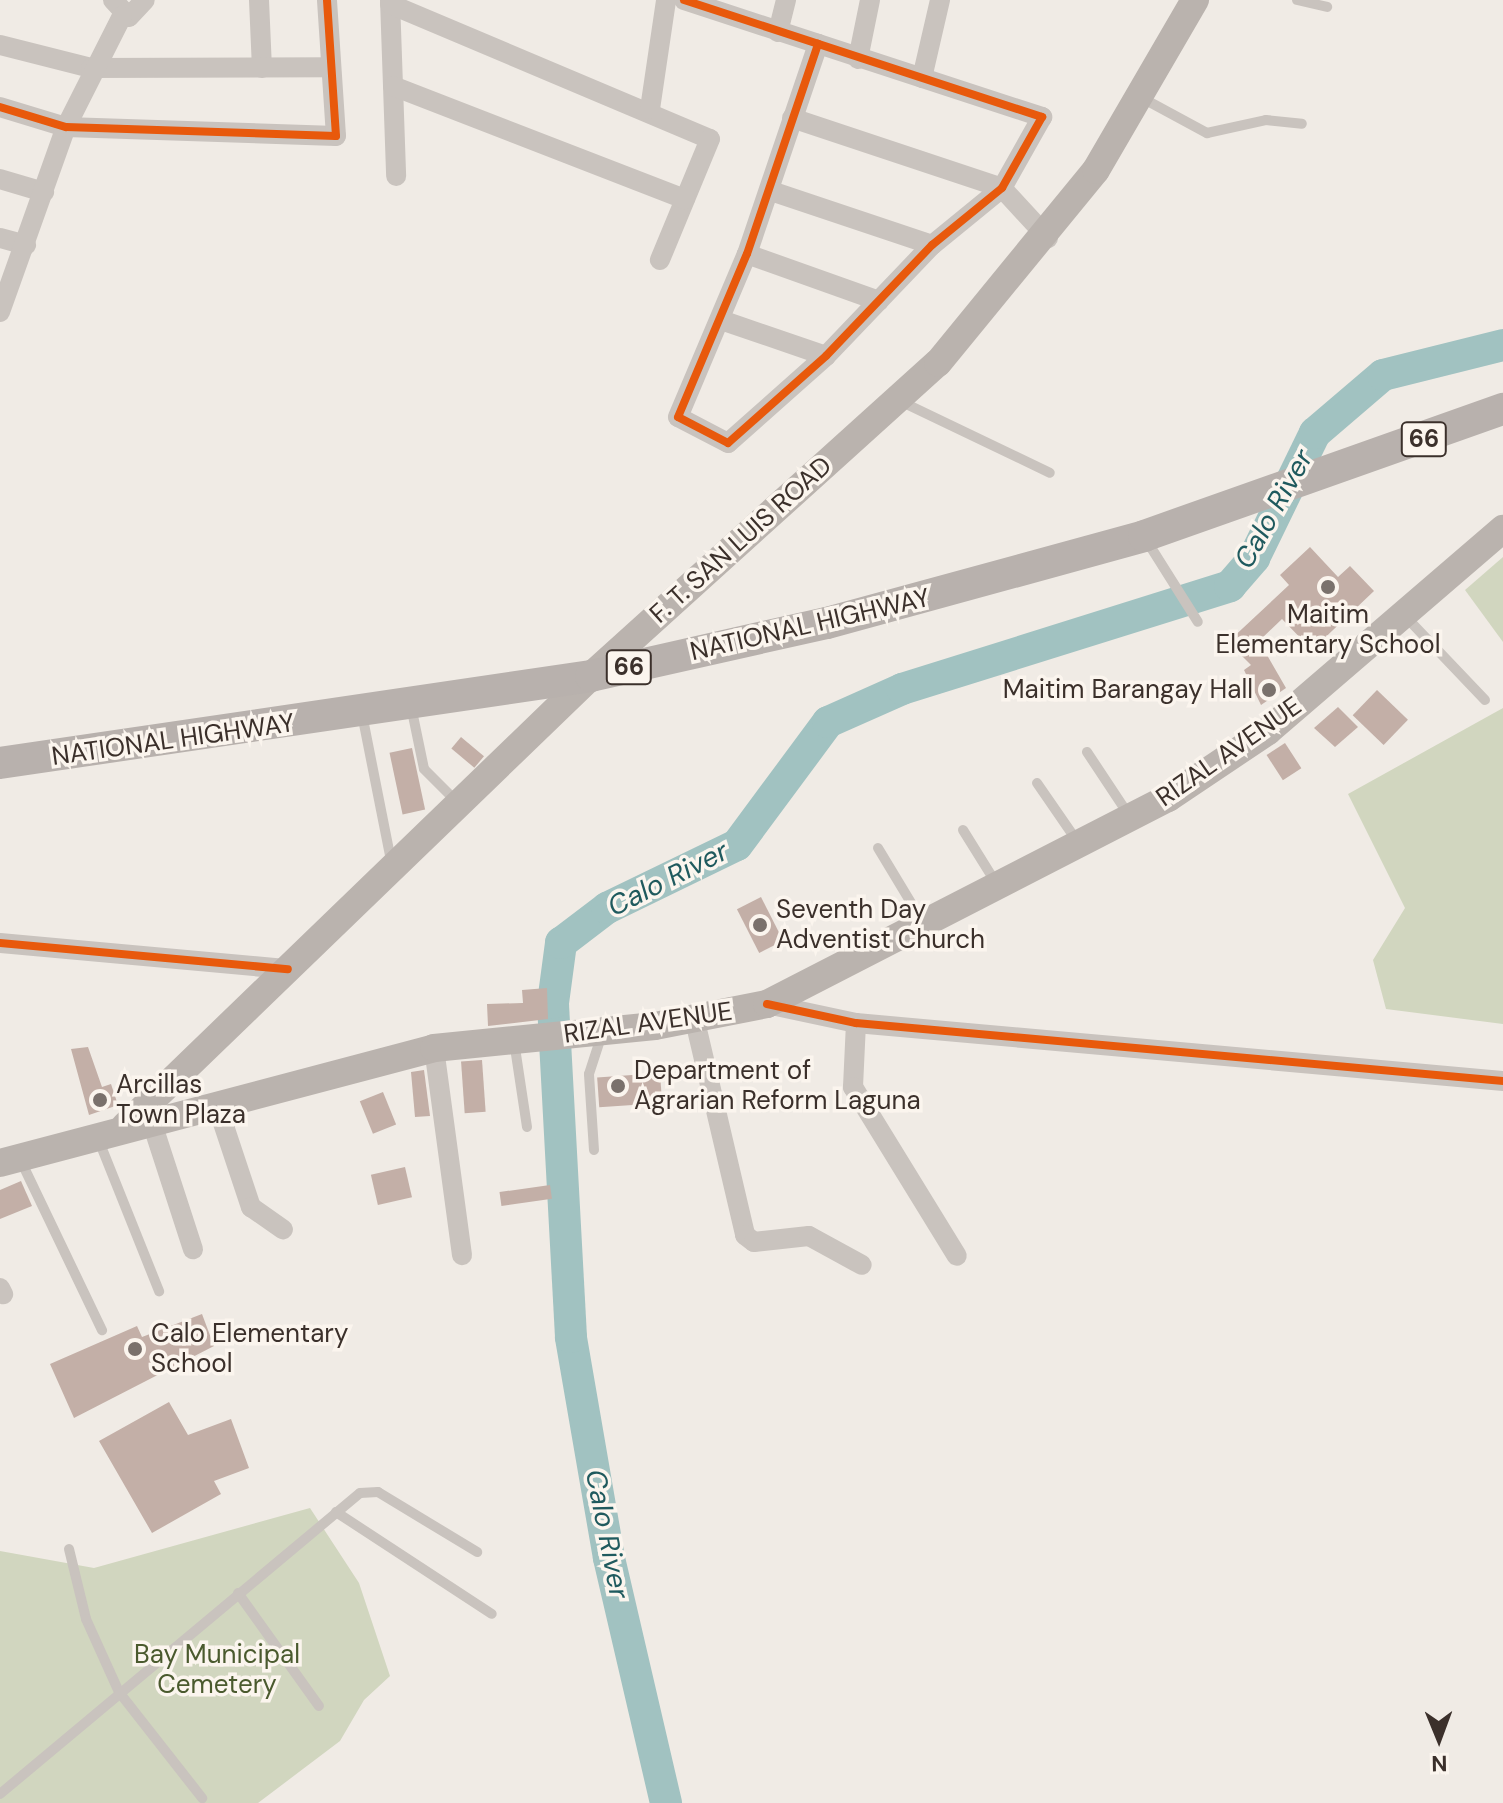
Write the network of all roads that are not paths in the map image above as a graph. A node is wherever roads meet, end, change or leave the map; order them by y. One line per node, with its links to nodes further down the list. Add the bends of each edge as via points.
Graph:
1 (145, 0): 14 (street, via 141,13)
2 (259, 0): 21 (street)
3 (327, 0): 19 (street)
4 (666, 0): 26 (street)
5 (684, 0): 12 (street)
6 (786, 0): 15 (street)
7 (870, 0): 18 (street)
8 (940, 0): 22 (street)
9 (1195, 0): 24 (main road, F. T. SAN LUIS ROAD)
10 (1297, 0): 13 (lane)
11 (390, 2): 23 (street); 26 (street)
12 (712, 5): 15 (street)
13 (1327, 7)
14 (118, 8): 20 (street)
15 (778, 32): 16 (street)
16 (818, 44): 18 (street); 27 (street)
17 (0, 45): 20 (street)
18 (858, 59): 22 (street)
19 (331, 67): 21 (street); 29 (street, via 336,136)
20 (91, 68): 21 (street); 29 (street)
21 (262, 68)
22 (922, 78): 32 (street, via 1042,117)
23 (393, 86): 30 (street); 35 (street)
24 (1144, 99): 28 (lane, via 1207,133 1266,120); 37 (main road, F. T. SAN LUIS ROAD)
25 (0, 107): 29 (street)
26 (650, 109): 35 (street, via 710,139)
27 (792, 118): 32 (street); 33 (street)
28 (1302, 124)
29 (66, 127): 34 (street)
30 (396, 176)
31 (0, 179): 34 (street)
32 (1002, 188): 37 (street); 39 (street)
33 (771, 191): 39 (street); 40 (street)
34 (44, 192): 38 (street)
35 (685, 199): 41 (street)
36 (0, 238): 38 (street)
37 (1048, 238): 46 (main road, F. T. SAN LUIS ROAD)
38 (26, 245): 43 (street)
39 (932, 245): 42 (street)
40 (747, 254): 42 (street); 44 (street)
41 (660, 260)
42 (879, 301): 45 (street)
43 (1, 308)
44 (721, 320): 45 (street); 45 (street, via 678,417 728,443)
45 (826, 356)
46 (898, 400): 48 (lane); 53 (main road, F. T. SAN LUIS ROAD)
47 (1503, 409): 50 (main road, NATIONAL HIGHWAY / 66)
48 (1050, 473)
49 (1503, 529): 51 (main road, RIZAL AVENUE)
50 (1144, 536): 52 (lane); 53 (main road, NATIONAL HIGHWAY / 66, via 827,623)
51 (1403, 615): 54 (lane); 61 (main road, RIZAL AVENUE, via 1268,731)
52 (1198, 622)
53 (591, 676): 55 (main road, NATIONAL HIGHWAY / 66); 60 (main road, F. T. SAN LUIS ROAD)
54 (1485, 700)
55 (411, 706): 56 (main road, NATIONAL HIGHWAY / 66); 60 (lane, via 424,769)
56 (362, 714): 58 (main road, NATIONAL HIGHWAY / 66); 65 (lane)
57 (1087, 752): 61 (lane)
58 (0, 763)
59 (1037, 783): 63 (lane)
60 (459, 803): 65 (main road, F. T. SAN LUIS ROAD)
61 (1131, 818): 63 (main road, RIZAL AVENUE)
62 (963, 830): 66 (lane)
63 (1080, 846): 66 (main road, RIZAL AVENUE)
64 (878, 848): 67 (lane)
65 (393, 867): 69 (main road, F. T. SAN LUIS ROAD)
66 (999, 888): 67 (main road, RIZAL AVENUE)
67 (925, 926): 70 (main road, RIZAL AVENUE)
68 (0, 943): 69 (street)
69 (288, 969): 80 (main road, F. T. SAN LUIS ROAD)
70 (767, 1004): 71 (main road, RIZAL AVENUE); 72 (street)
71 (695, 1021): 73 (main road, RIZAL AVENUE); 87 (street, via 745,1235 754,1242 809,1236)
72 (856, 1023): 76 (street); 86 (street, via 857,1095)
73 (593, 1033): 74 (main road, RIZAL AVENUE); 81 (lane, via 589,1074)
74 (525, 1038): 75 (main road, RIZAL AVENUE); 79 (lane)
75 (434, 1048): 77 (main road, RIZAL AVENUE); 85 (street)
76 (1503, 1081)
77 (217, 1105): 78 (main road, RIZAL AVENUE); 83 (street, via 251,1207)
78 (151, 1120): 80 (main road, RIZAL AVENUE); 84 (street)
79 (527, 1127)
80 (110, 1133): 82 (main road, RIZAL AVENUE); 88 (lane)
81 (594, 1150)
82 (9, 1160): 89 (lane)
83 (283, 1229)
84 (193, 1249)
85 (462, 1255)
86 (957, 1256)
87 (862, 1265)
88 (159, 1291)
89 (102, 1330)
90 (336, 1512): 92 (lane, via 360,1493 378,1492); 93 (lane); 94 (lane)
91 (69, 1549): 95 (lane, via 86,1619)
92 (477, 1552)
93 (238, 1593): 95 (lane); 96 (lane)
94 (492, 1614)
95 (119, 1692): 97 (lane); 98 (lane)
96 (319, 1706)
97 (202, 1798)
98 (1, 1799)

